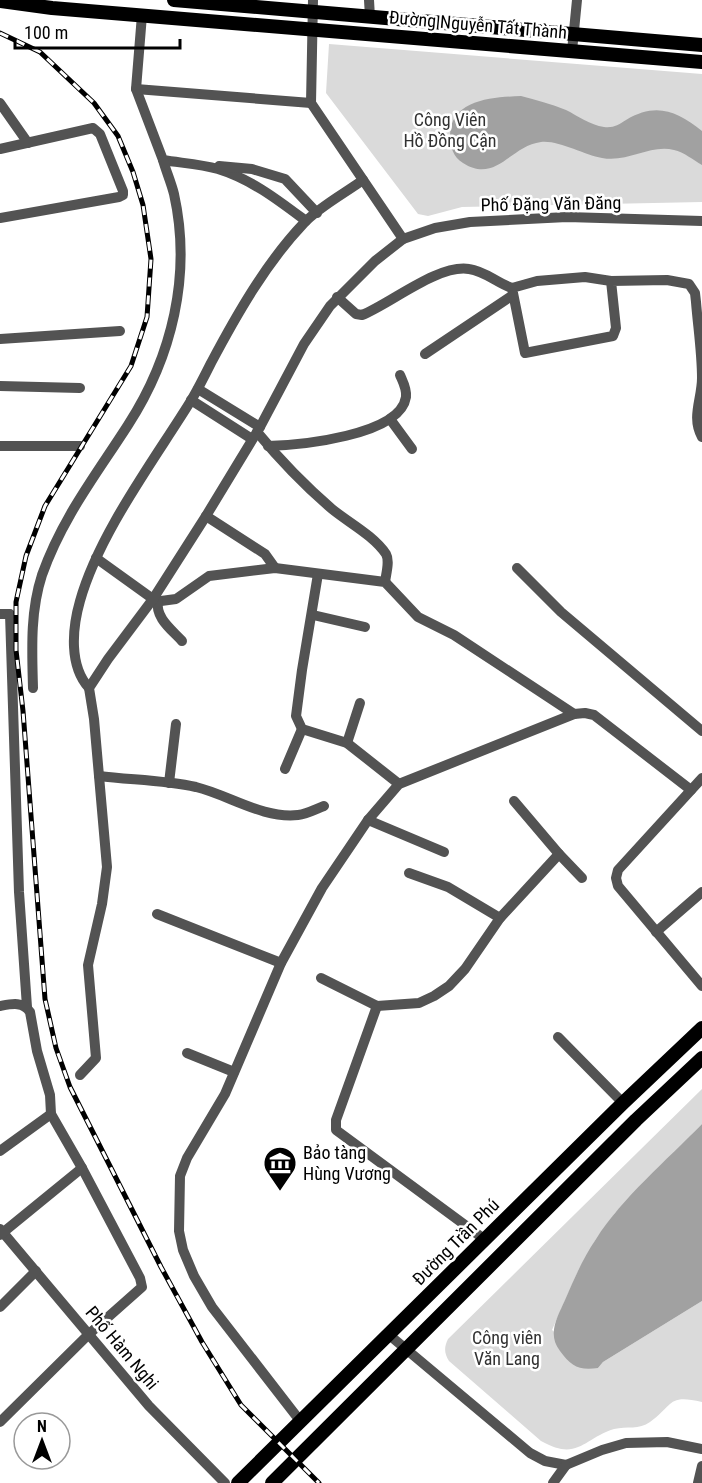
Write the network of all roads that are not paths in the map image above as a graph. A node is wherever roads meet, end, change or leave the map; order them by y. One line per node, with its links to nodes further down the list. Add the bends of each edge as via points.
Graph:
1 (174, 0): 5 (main road, Đường Nguyễn Tất Thành)
2 (369, 0): 9 (street)
3 (577, 0): 11 (street)
4 (0, 1): 6 (main road, Đường Nguyễn Tất Thành)
5 (226, 2): 7 (main road, Đường Nguyễn Tất Thành)
6 (53, 4): 8 (main road, Đường Nguyễn Tất Thành)
7 (313, 6): 9 (main road, Đường Nguyễn Tất Thành); 10 (street)
8 (142, 15): 10 (main road, Đường Nguyễn Tất Thành); 15 (street)
9 (370, 17): 11 (main road, Đường Nguyễn Tất Thành)
10 (313, 29): 13 (main road, Đường Nguyễn Tất Thành); 17 (street)
11 (574, 34): 12 (main road, Đường Nguyễn Tất Thành); 13 (street)
12 (702, 45)
13 (572, 51): 14 (main road, Đường Nguyễn Tất Thành)
14 (702, 62)
15 (136, 89): 17 (street); 20 (street)
16 (0, 103): 18 (street)
17 (311, 103): 22 (street)
18 (28, 143): 19 (street); 24 (street, via 97,130 123,186 123,195)
19 (0, 148)
20 (163, 159): 21 (street); 57 (street, via 174,195 179,237 179,288 170,336 152,385 76,501 46,566 33,612)
21 (206, 166): 23 (street, via 252,169 279,176); 25 (street, via 260,188)
22 (363, 180): 23 (street); 27 (street)
23 (317, 213): 25 (street)
24 (0, 218)
25 (306, 221): 37 (street, via 245,303)
26 (702, 221): 27 (street, Phố Đặng Văn Đăng, via 567,217 470,222)
27 (403, 239): 30 (street, Phố Đặng Văn Đăng)
28 (610, 281): 29 (street, via 567,277 537,281); 29 (street, via 616,328 613,336 525,353); 41 (street, via 667,280 692,287 702,376 696,414)
29 (512, 292): 30 (street, via 481,272 460,268 416,285 362,315); 33 (street)
30 (337, 297): 40 (street, Phố Đặng Văn Đăng, via 304,344)
31 (120, 331): 32 (street)
32 (0, 339)
33 (425, 354)
34 (400, 375): 39 (street, via 406,398)
35 (0, 386): 36 (street)
36 (80, 388)
37 (198, 389): 38 (street); 40 (street)
38 (191, 400): 40 (street); 47 (street)
39 (390, 419): 44 (street, via 336,439); 45 (street)
40 (256, 433): 44 (street); 46 (street, Phố Đặng Văn Đăng)
41 (702, 437)
42 (0, 446): 43 (street)
43 (80, 446)
44 (268, 446): 51 (street, via 308,489 385,553)
45 (412, 449)
46 (206, 516): 48 (street, via 265,554); 52 (street, Phố Đặng Văn Đăng)
47 (96, 558): 52 (street); 58 (street, via 75,626 77,664 80,676)
48 (275, 568): 50 (street); 52 (street, via 209,576 176,599)
49 (517, 568): 63 (street, via 561,612)
50 (318, 574): 51 (street); 54 (street)
51 (385, 582): 60 (street, via 418,617 454,635)
52 (155, 599): 56 (street, via 163,621); 58 (street, Phố Đặng Văn Đăng)
53 (0, 614): 87 (street, via 10,614 19,892)
54 (312, 615): 55 (street); 62 (street, via 297,716)
55 (365, 627)
56 (182, 641)
57 (33, 688)
58 (90, 688): 66 (street)
59 (360, 703): 64 (street)
60 (574, 714): 69 (street); 70 (street, via 594,715)
61 (176, 724): 68 (street)
62 (302, 729): 64 (street); 65 (street)
63 (702, 731)
64 (347, 743): 69 (street)
65 (285, 769)
66 (99, 776): 68 (street); 93 (street, via 106,877 87,975 96,1058)
67 (702, 778): 70 (street)
68 (169, 783): 72 (street, via 208,790 280,814 296,815)
69 (399, 784): 73 (street)
70 (691, 790): 81 (street, via 618,870 616,878 618,886)
71 (514, 801): 75 (street)
72 (324, 806)
73 (368, 820): 74 (street); 82 (street, via 322,888)
74 (444, 852)
75 (559, 854): 77 (street); 80 (street)
76 (409, 873): 80 (street, via 448,887)
77 (582, 878)
78 (702, 892): 81 (street)
79 (157, 915): 82 (street)
80 (500, 918): 86 (street, via 471,962 449,986 419,1003)
81 (656, 932): 84 (street)
82 (281, 963): 92 (street)
83 (321, 978): 86 (street)
84 (702, 986)
85 (0, 1006): 87 (street)
86 (377, 1006): 99 (street, via 336,1120 336,1130)
87 (27, 1007): 95 (street, via 50,1095)
88 (702, 1028): 94 (main road, Đường Trần Phú)
89 (558, 1037): 94 (street)
90 (187, 1053): 92 (street)
91 (702, 1058): 104 (main road)
92 (234, 1072): 106 (street, via 180,1176 179,1231 194,1276 212,1307)
93 (80, 1075)
94 (623, 1103): 99 (main road, Đường Trần Phú)
95 (51, 1114): 96 (street); 97 (street)
96 (0, 1151)
97 (82, 1168): 98 (street); 102 (street, via 142,1287)
98 (1, 1232): 100 (street, Phố Hàm Nghi)
99 (484, 1239): 103 (main road, Đường Trần Phú)
100 (36, 1271): 101 (street); 102 (street, Phố Hàm Nghi)
101 (0, 1307)
102 (89, 1334): 105 (street); 110 (street, Phố Hàm Nghi, via 149,1406)
103 (388, 1334): 104 (street); 106 (main road, Đường Trần Phú)
104 (406, 1349): 108 (street, via 530,1453); 112 (main road)
105 (0, 1422)
106 (301, 1422): 111 (main road, Đường Trần Phú)
107 (702, 1449): 108 (street, via 667,1442 626,1443)
108 (566, 1465): 113 (street)
109 (702, 1466): 114 (street)
110 (225, 1483)
111 (238, 1483)
112 (272, 1483)
113 (553, 1483)
114 (698, 1483)

